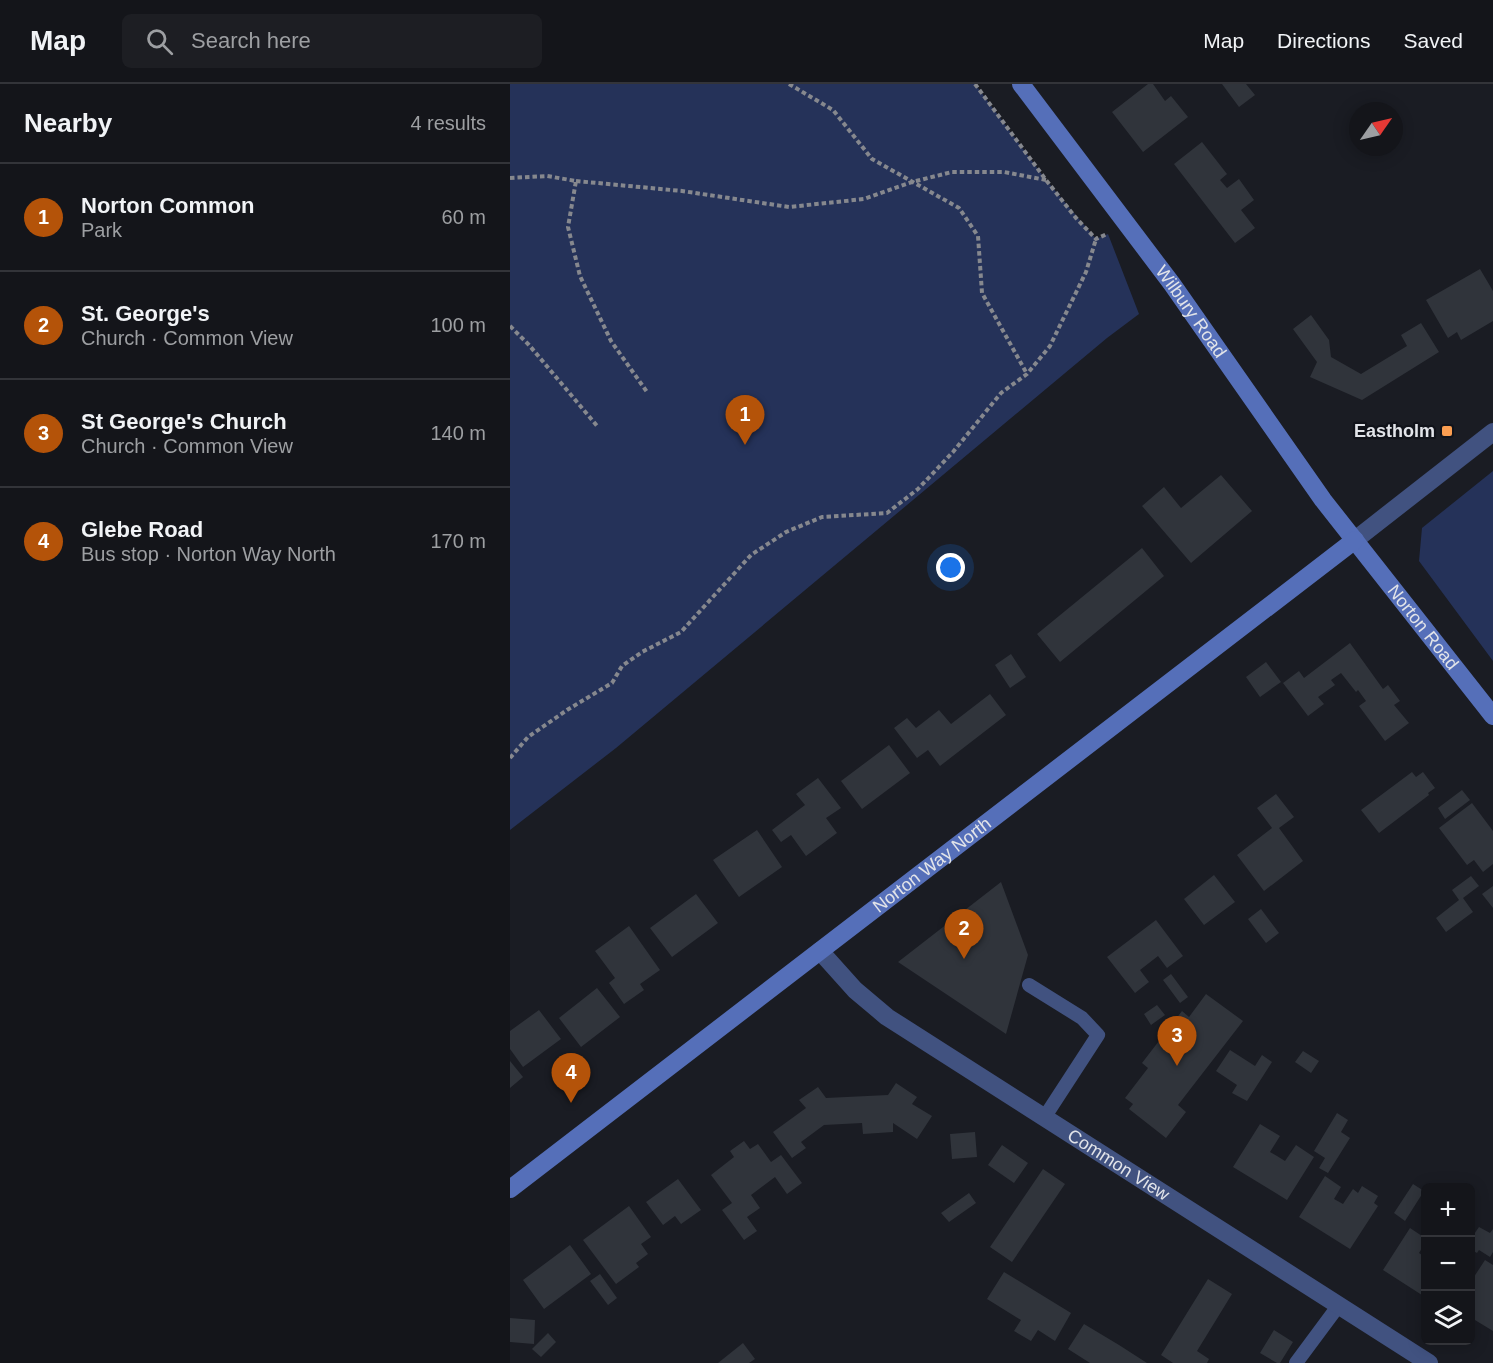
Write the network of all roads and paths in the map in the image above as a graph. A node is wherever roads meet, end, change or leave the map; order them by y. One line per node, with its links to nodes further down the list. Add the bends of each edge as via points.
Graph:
1 (789, 84): 7 (path, via 833,111 872,159)
2 (975, 84): 5 (path)
3 (1022, 84): 15 (street, Wilbury Road, via 1172,284)
4 (510, 178): 6 (path, via 547,176)
5 (1046, 180): 7 (path, via 1004,172 952,172); 9 (path)
6 (576, 181): 7 (path, via 789,207 864,199); 12 (path, via 568,227 580,276 611,341)
7 (912, 182): 11 (path, via 959,208 978,236 982,293)
8 (1108, 234): 9 (path)
9 (1096, 239): 11 (path, via 1065,317 1050,346)
10 (510, 326): 13 (path)
11 (1027, 374): 17 (path, via 1001,393 918,489 887,513 822,517 786,532 751,555 681,632 622,666 612,683 528,737)
12 (647, 392)
13 (598, 427)
14 (1493, 432): 15 (street)
15 (1355, 540): 16 (street, Norton Road); 18 (street, Norton Way North)
16 (1493, 716)
17 (510, 758)
18 (820, 951): 20 (street, Common View, via 868,1003); 21 (street, Norton Way North)
19 (1029, 985): 20 (lane, via 1082,1018 1098,1035)
20 (1044, 1118): 22 (street, Common View)
21 (510, 1189)
22 (1339, 1305): 23 (lane); 24 (street, Common View)
23 (1296, 1363)
24 (1429, 1363)

